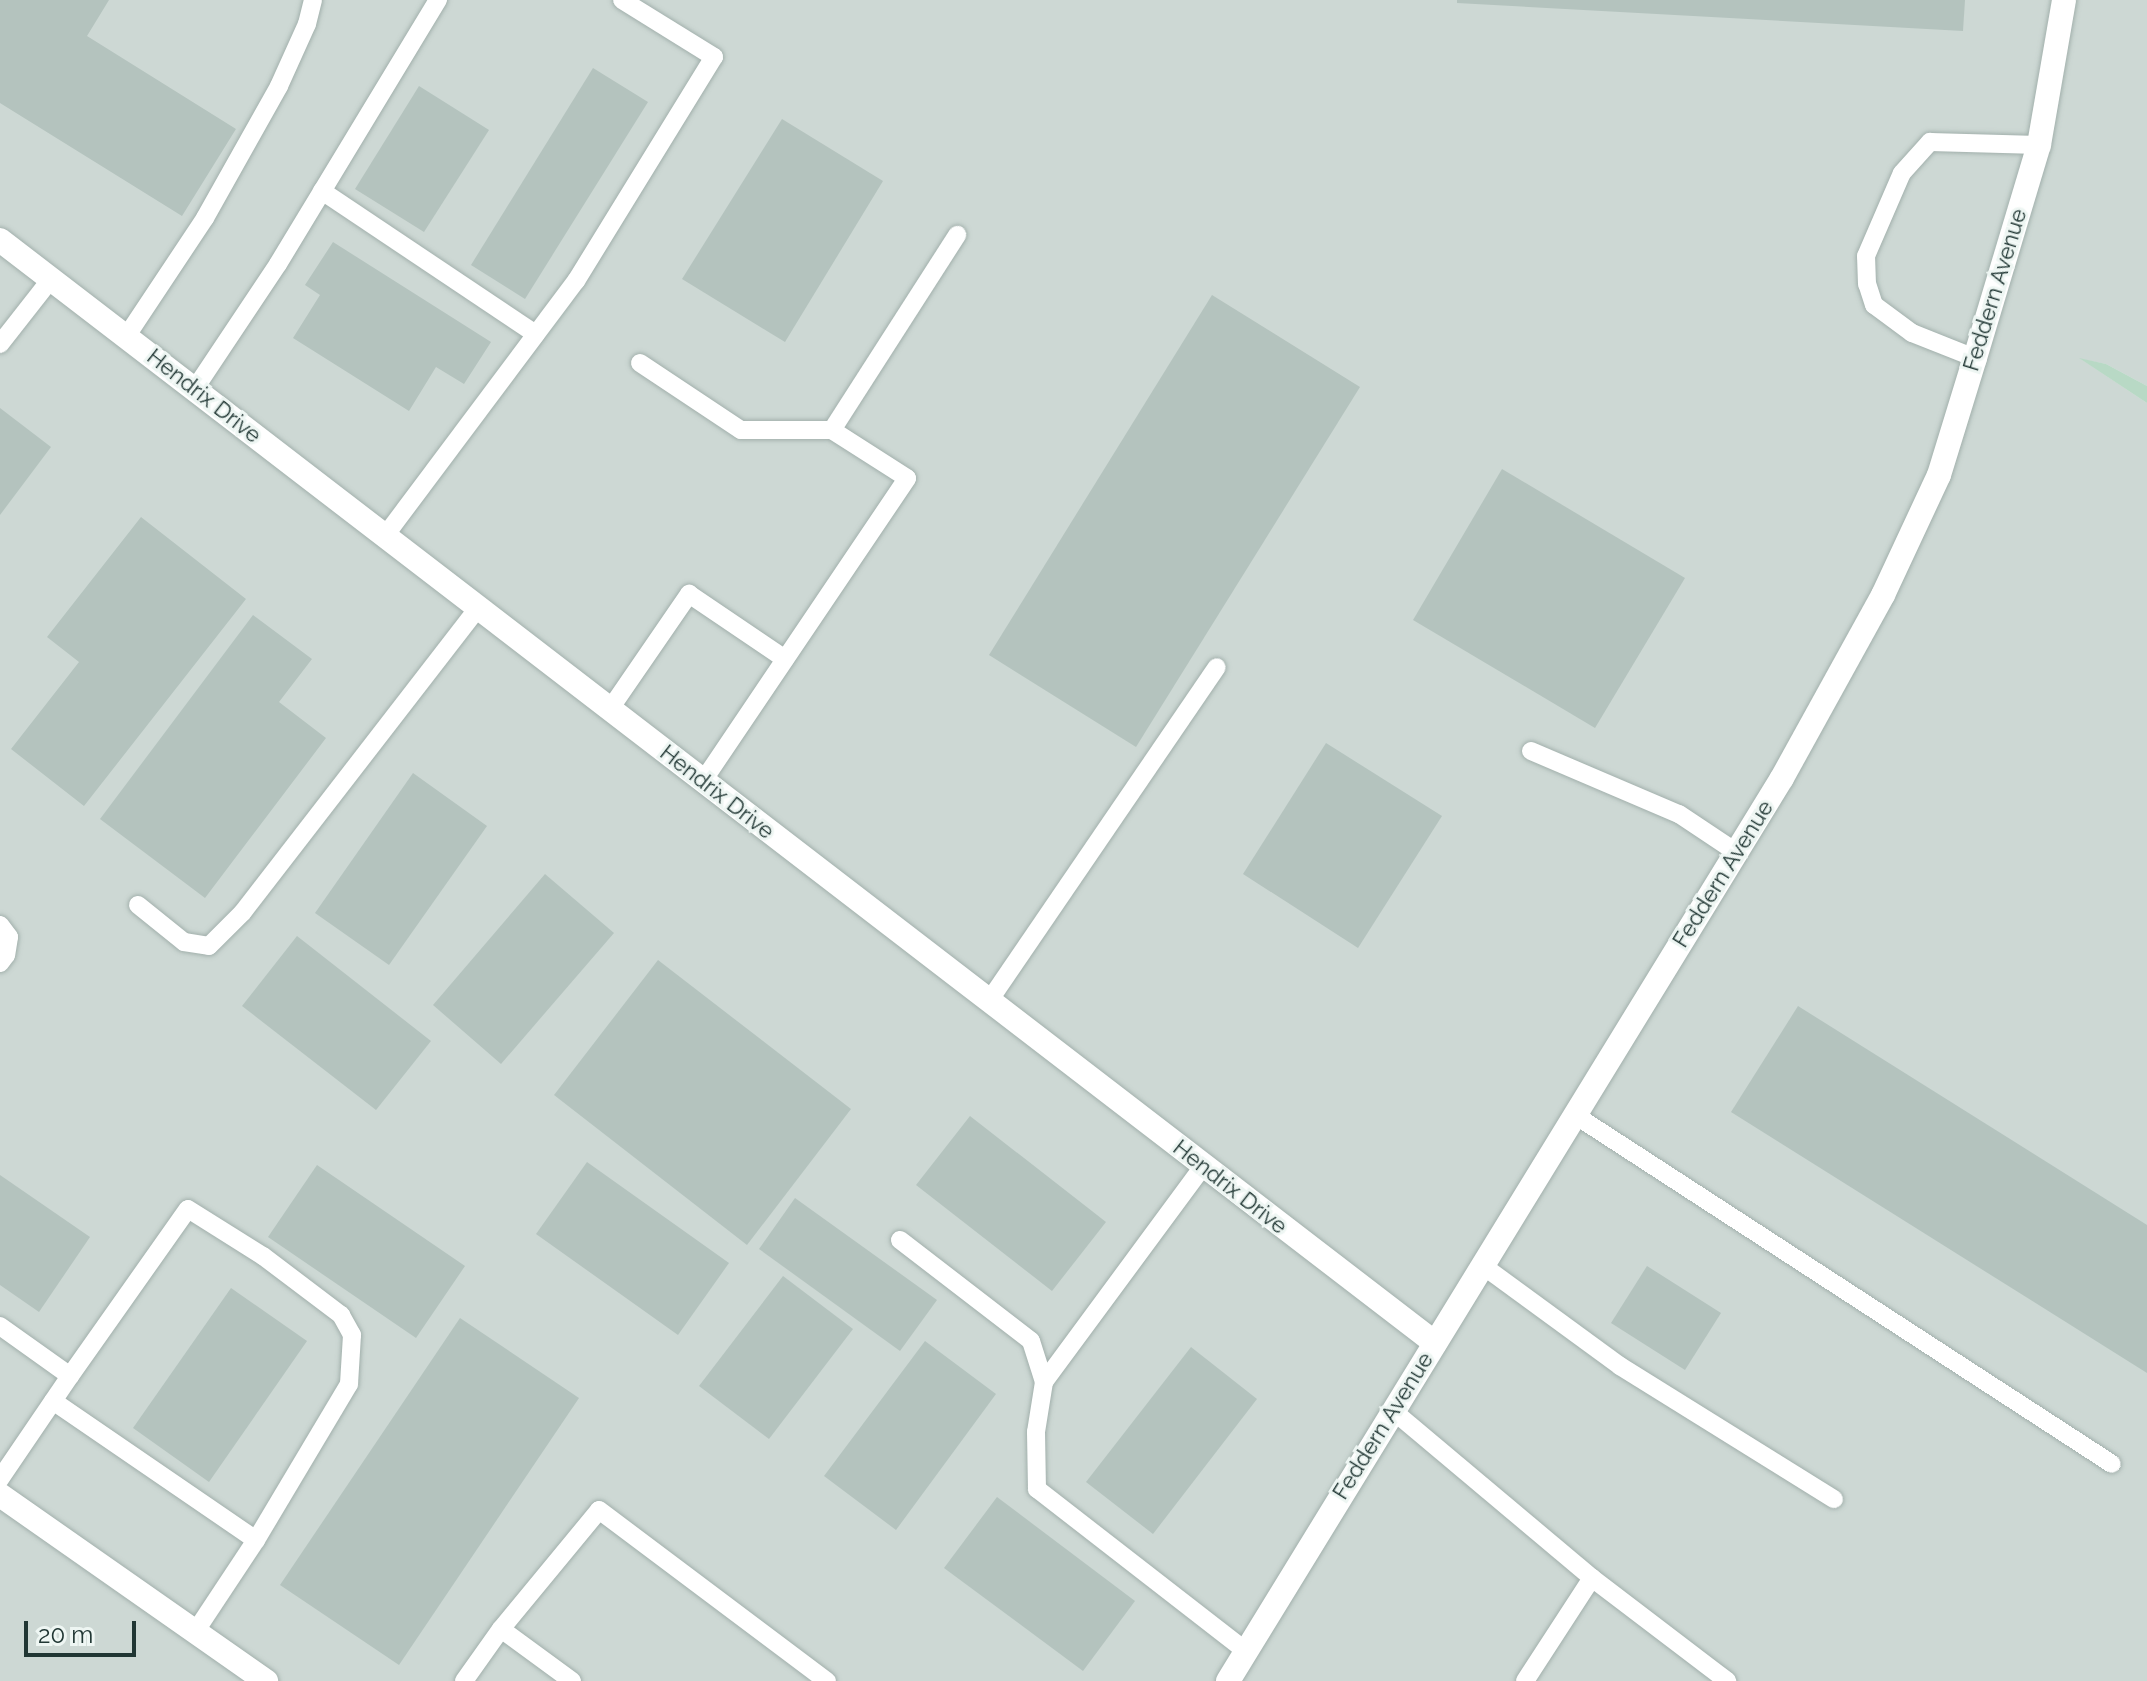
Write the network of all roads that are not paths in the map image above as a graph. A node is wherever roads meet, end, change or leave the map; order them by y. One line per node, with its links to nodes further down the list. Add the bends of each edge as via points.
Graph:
1 (313, 0): 11 (lane, via 279,86 205,218)
2 (438, 0): 6 (lane)
3 (622, 0): 10 (lane, via 714,57 576,281)
4 (2064, 0): 5 (street, Feddern Avenue)
5 (2039, 145): 13 (street, Feddern Avenue); 13 (lane, via 1930,142 1902,173 1866,256 1874,305 1912,333)
6 (322, 191): 10 (lane); 15 (lane)
7 (957, 235): 16 (lane)
8 (0, 240): 9 (street, Hendrix Drive)
9 (51, 279): 11 (street, Hendrix Drive); 12 (lane)
10 (536, 334): 17 (lane)
11 (126, 337): 15 (street, Hendrix Drive)
12 (0, 344)
13 (1975, 358): 24 (street, Feddern Avenue, via 1939,475 1883,595)
14 (640, 363): 16 (lane, via 741,430)
15 (194, 390): 17 (street, Hendrix Drive)
16 (832, 430): 19 (lane, via 907,478)
17 (385, 536): 18 (street, Hendrix Drive)
18 (478, 608): 21 (street, Hendrix Drive); 25 (lane, via 243,912 209,946 184,942)
19 (785, 659): 21 (lane, via 689,594); 23 (lane)
20 (1217, 667): 28 (lane)
21 (610, 709): 23 (street, Hendrix Drive)
22 (1531, 751): 24 (lane, via 1679,814)
23 (703, 781): 28 (street, Hendrix Drive)
24 (1736, 852): 29 (street, Feddern Avenue)
25 (138, 905)
26 (0, 925): 27 (lane, via 9,937)
27 (0, 963)
28 (989, 1001): 30 (street, Hendrix Drive)
29 (1575, 1115): 32 (street, Feddern Avenue); 39 (lane)
30 (1203, 1166): 34 (street, Hendrix Drive); 36 (lane)
31 (900, 1240): 36 (lane, via 1031,1341)
32 (1482, 1265): 34 (street, Feddern Avenue); 42 (lane, via 1620,1366)
33 (0, 1326): 35 (lane)
34 (1435, 1343): 38 (street, Feddern Avenue)
35 (70, 1376): 37 (lane); 43 (lane, via 188,1209 263,1256 341,1315 352,1335 349,1384)
36 (1044, 1382): 47 (lane, via 1036,1432 1037,1489)
37 (53, 1401): 40 (lane); 43 (lane)
38 (1392, 1410): 44 (lane); 47 (street, Feddern Avenue)
39 (2112, 1464)
40 (0, 1479)
41 (0, 1495): 46 (street)
42 (1834, 1499)
43 (256, 1540): 46 (lane)
44 (1592, 1578): 53 (lane); 54 (lane)
45 (501, 1629): 49 (lane); 50 (lane); 51 (lane, via 599,1510)
46 (195, 1632): 48 (street)
47 (1246, 1651): 52 (street, Feddern Avenue)
48 (266, 1681)
49 (464, 1681)
50 (572, 1681)
51 (827, 1681)
52 (1228, 1681)
53 (1525, 1681)
54 (1727, 1681)

